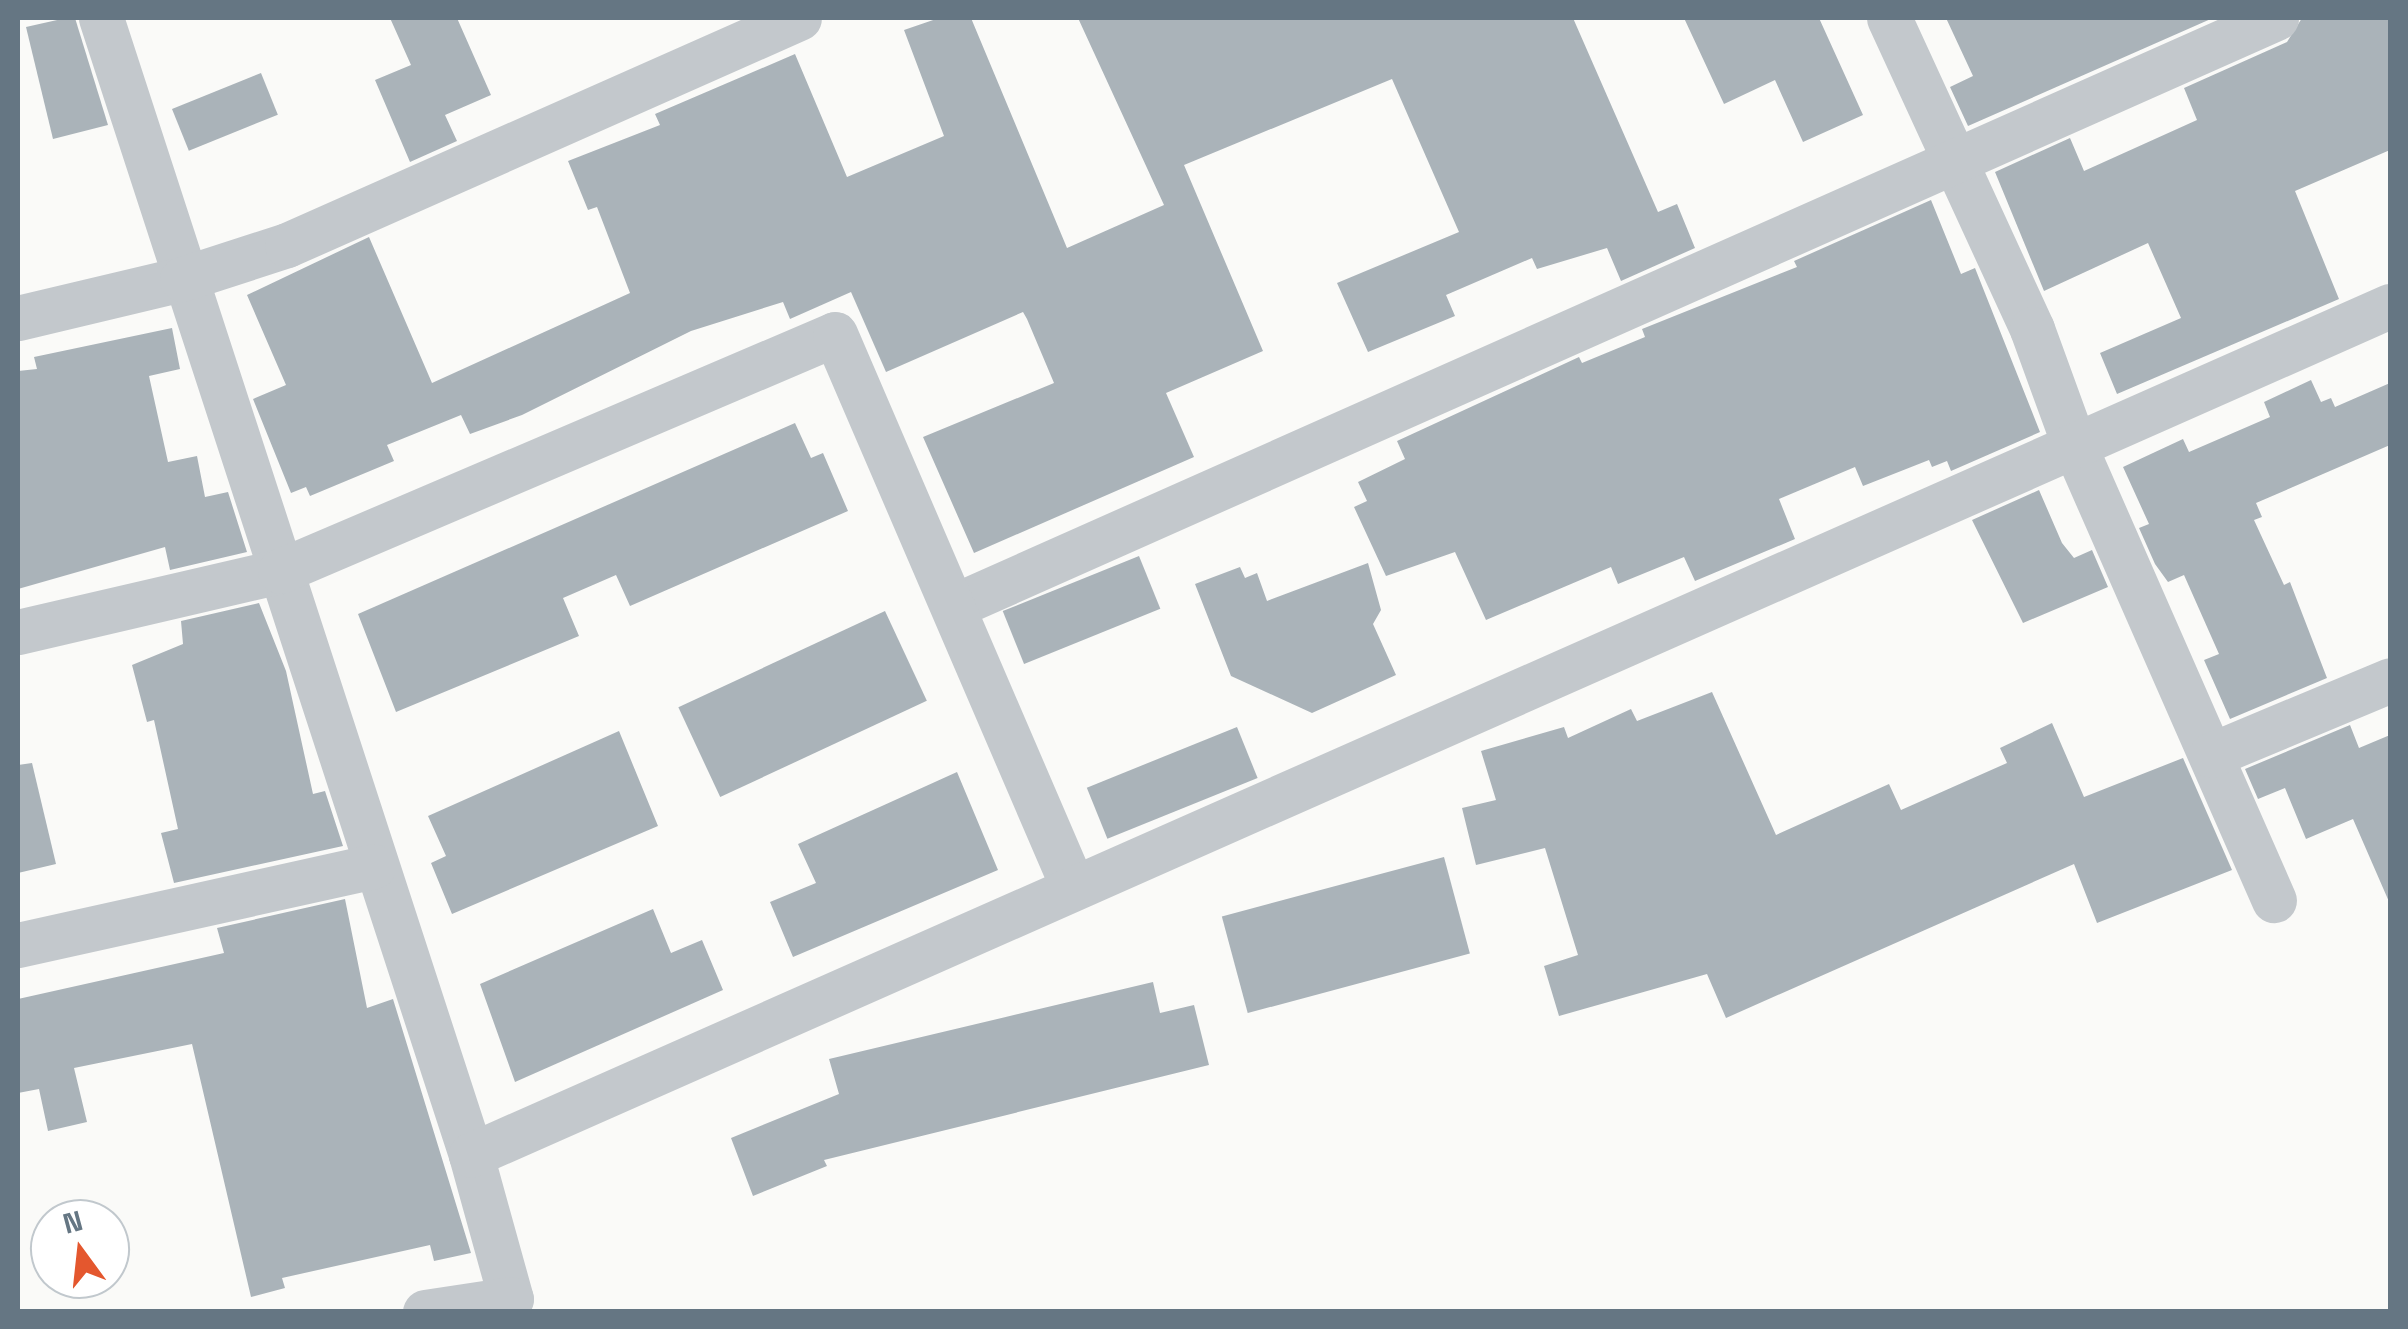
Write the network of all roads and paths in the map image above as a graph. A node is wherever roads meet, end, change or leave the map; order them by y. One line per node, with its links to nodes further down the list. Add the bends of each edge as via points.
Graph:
1 (101, 18): 6 (street)
2 (800, 18): 6 (street, via 287,244)
3 (1889, 18): 5 (street)
4 (2276, 18): 5 (street)
5 (1953, 160): 9 (street, via 2032,330); 11 (street)
6 (182, 279): 8 (street); 10 (street)
7 (2390, 306): 9 (street)
8 (18, 318)
9 (2075, 447): 14 (street); 16 (street)
10 (280, 571): 11 (street, via 835,334); 12 (street); 15 (street)
11 (954, 606): 16 (street)
12 (18, 632)
13 (2390, 680): 14 (street)
14 (2211, 755): 17 (street)
15 (373, 866): 18 (street); 19 (street)
16 (1072, 885): 19 (street)
17 (2274, 900)
18 (18, 945)
19 (471, 1155): 20 (street, via 511,1298)
20 (426, 1312)

